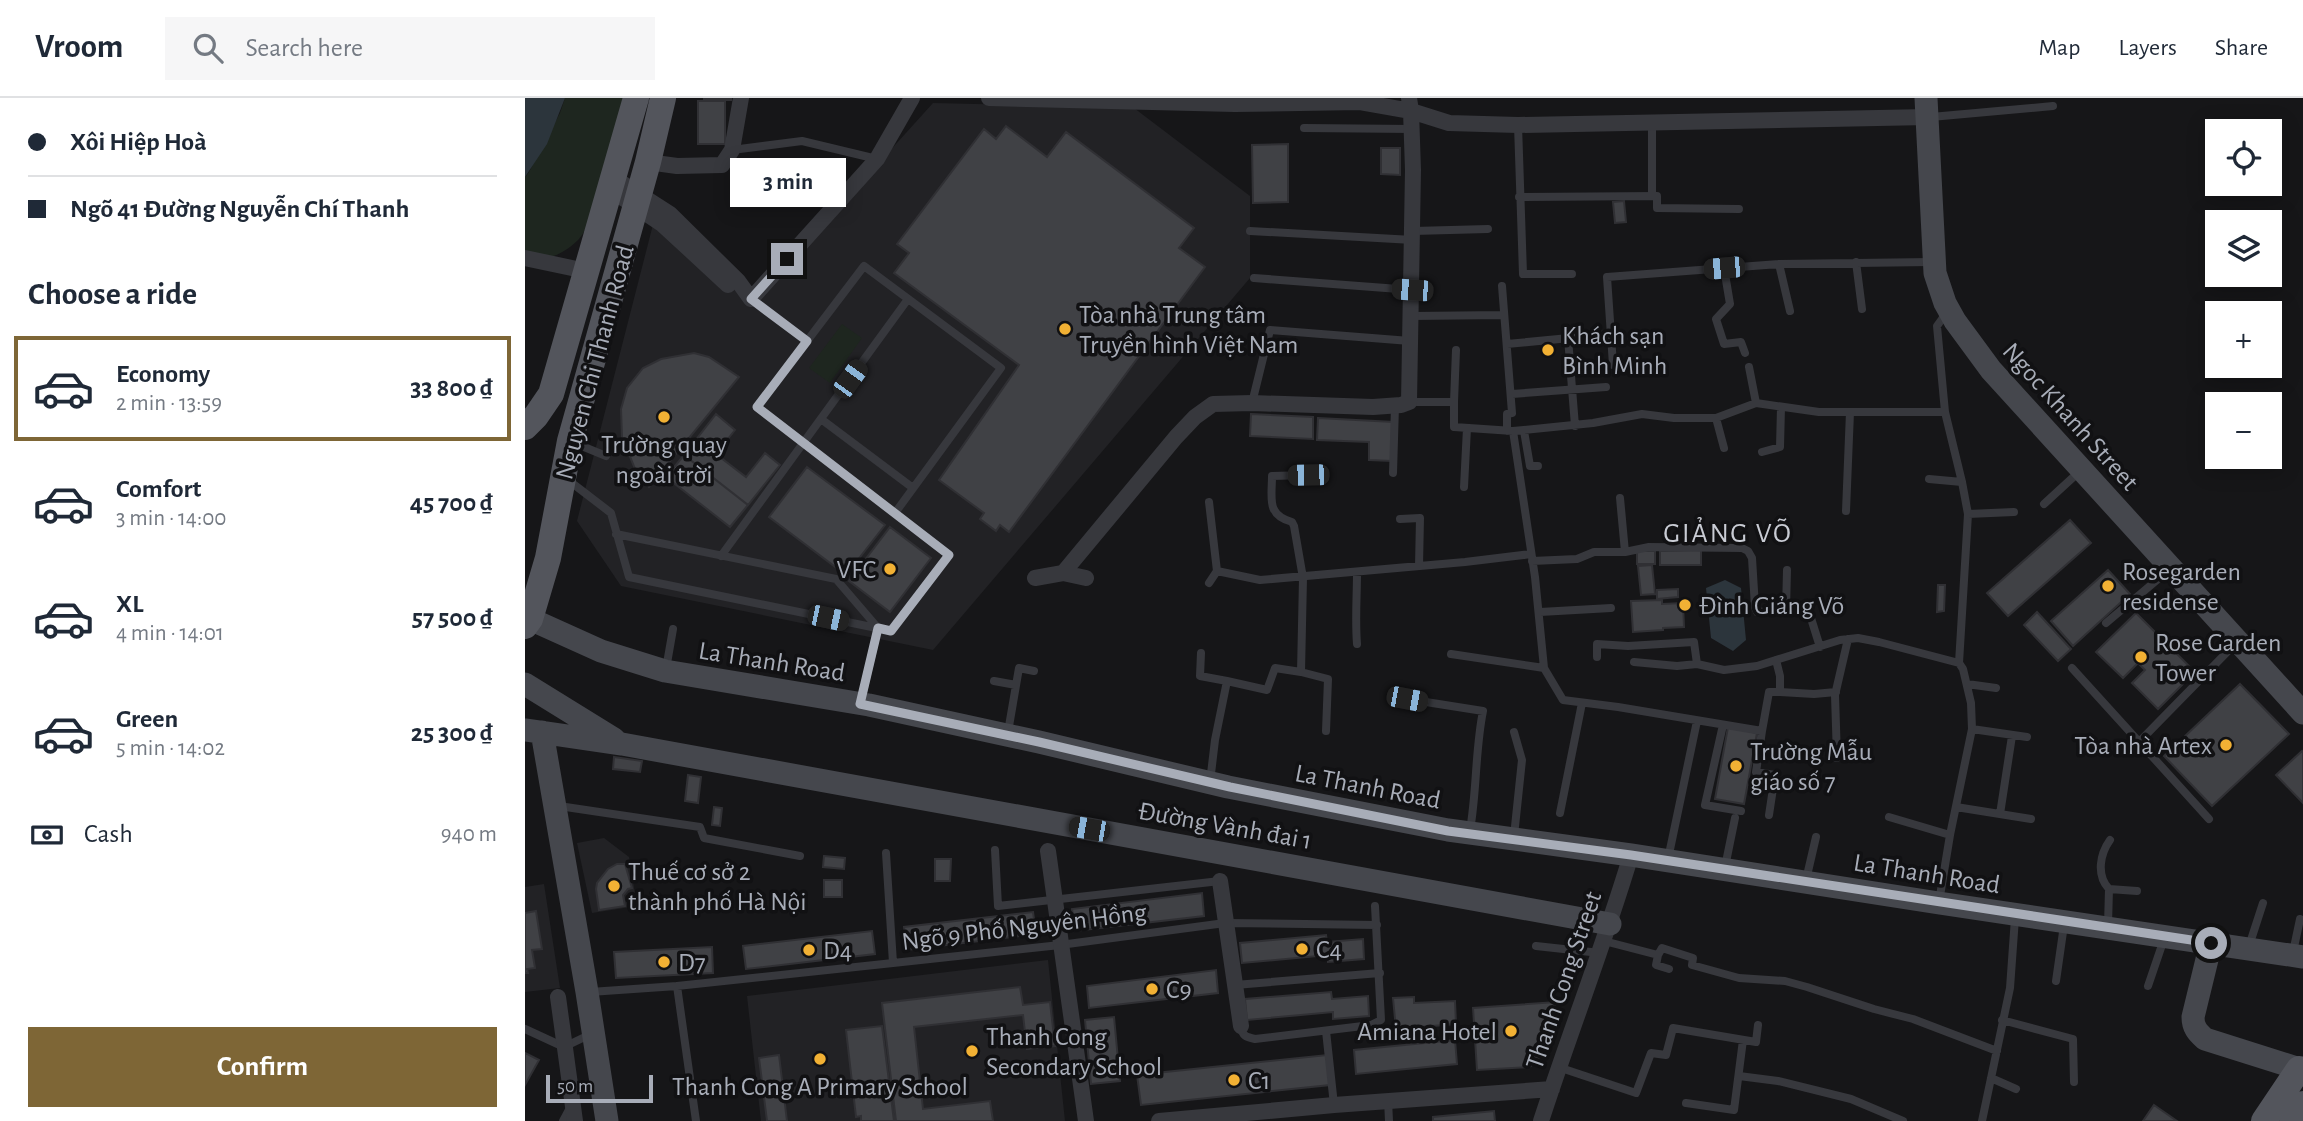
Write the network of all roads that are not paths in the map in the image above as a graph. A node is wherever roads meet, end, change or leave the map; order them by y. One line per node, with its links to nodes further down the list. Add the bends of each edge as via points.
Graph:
1 (636, 98): 17 (main road, Nguyen Chi Thanh Road)
2 (663, 98): 16 (main road, Nguyen Chi Thanh Road)
3 (741, 98): 14 (street)
4 (912, 98): 15 (street)
5 (989, 98): 6 (street)
6 (1040, 99): 7 (street)
7 (1410, 105): 11 (street, via 1449,123); 13 (street)
8 (2053, 106): 9 (lane)
9 (1927, 107): 10 (street); 27 (street, Ngoc Khanh Street)
10 (1652, 123): 11 (street); 19 (lane)
11 (1518, 125): 18 (lane)
12 (1304, 128): 13 (lane)
13 (1413, 129): 24 (street)
14 (732, 150): 15 (lane, via 802,141); 16 (street, via 722,165)
15 (877, 159): 35 (street)
16 (648, 162): 20 (main road, Nguyen Chi Thanh Road)
17 (613, 184): 20 (street); 30 (main road, Nguyen Chi Thanh Road)
18 (1518, 197): 19 (lane); 31 (lane, via 1523,274)
19 (1652, 197): 21 (lane, via 1657,197 1657,208)
20 (638, 200): 35 (street, via 727,284); 59 (main road, Nguyen Chi Thanh Road)
21 (1739, 209)
22 (1488, 229): 24 (lane)
23 (1250, 231): 24 (lane)
24 (1413, 235): 34 (street)
25 (525, 258): 30 (street)
26 (1856, 262): 27 (lane); 28 (lane); 37 (lane)
27 (1934, 262): 38 (street, Ngoc Khanh Street)
28 (1779, 264): 29 (lane); 39 (lane)
29 (1724, 268): 42 (lane, via 1607,277); 48 (lane, via 1730,304 1716,319 1724,344 1741,342)
30 (586, 271): 53 (main road, Nguyen Chi Thanh Road)
31 (1572, 274)
32 (1254, 278): 34 (lane)
33 (1502, 286): 40 (lane)
34 (1412, 290): 41 (street)
35 (751, 299): 44 (lane)
36 (908, 299): 44 (lane, via 864,266); 64 (lane); 83 (lane, via 1001,368)
37 (1862, 309)
38 (1949, 310): 62 (lane, via 1937,326); 76 (street, Ngoc Khanh Street, via 1991,370)
39 (1790, 312)
40 (1504, 315): 41 (lane); 46 (lane)
41 (1412, 316): 45 (street)
42 (1611, 334): 43 (lane); 49 (lane)
43 (1568, 338): 46 (lane); 52 (lane)
44 (807, 341): 71 (lane, via 757,407)
45 (1410, 341): 55 (lane, via 1269,330); 58 (street)
46 (1507, 344): 54 (lane)
47 (1456, 350): 56 (lane)
48 (1745, 353)
49 (1613, 365)
50 (1749, 367): 57 (lane)
51 (1606, 387): 52 (lane)
52 (1571, 390): 54 (lane); 65 (lane)
53 (551, 394): 59 (main road); 66 (main road, Nguyen Chi Thanh Road)
54 (1512, 394): 69 (lane, via 1512,413 1507,414)
55 (1252, 402): 58 (street); 101 (street, via 1213,404 1195,417)
56 (1454, 402): 58 (lane); 67 (lane, via 1454,427)
57 (1756, 403): 60 (lane); 63 (lane)
58 (1402, 404): 78 (lane)
59 (580, 405): 70 (main road, Nguyen Chi Thanh Road)
60 (1781, 407): 61 (lane); 73 (lane, via 1780,447)
61 (1850, 412): 62 (lane); 87 (lane)
62 (1945, 412): 81 (lane)
63 (1716, 418): 65 (lane, via 1642,414); 72 (lane)
64 (821, 419): 71 (lane); 83 (lane)
65 (1575, 426): 68 (lane)
66 (525, 427)
67 (1467, 428): 69 (lane); 82 (lane)
68 (1524, 430): 69 (lane); 75 (lane, via 1530,466)
69 (1510, 431): 95 (lane)
70 (570, 441): 74 (lane); 77 (main road, Nguyen Chi Thanh Road)
71 (803, 443): 89 (lane); 94 (lane)
72 (1724, 448)
73 (1762, 452)
74 (605, 456)
75 (1538, 466)
76 (2082, 469): 86 (lane); 97 (street, Ngoc Khanh Street)
77 (562, 472): 92 (lane, via 611,513); 109 (main road, Nguyen Chi Thanh Road, via 548,558)
78 (1393, 473)
79 (1308, 475): 104 (lane, via 1272,476 1273,509 1294,526)
80 (1930, 479): 81 (lane)
81 (1962, 482): 90 (lane)
82 (1464, 487)
83 (913, 488): 89 (lane)
84 (1620, 498): 93 (lane)
85 (1209, 502): 99 (lane)
86 (2044, 505)
87 (1846, 511)
88 (2014, 512): 90 (lane)
89 (895, 513): 111 (lane, via 949,555 891,631)
90 (1968, 514): 122 (lane)
91 (1401, 519): 96 (lane, via 1420,519)
92 (617, 534): 94 (lane); 111 (lane, via 629,577)
93 (1625, 552): 95 (lane, via 1594,552 1577,559); 107 (lane, via 1649,547 1742,548 1752,558 1757,612)
94 (721, 555): 111 (lane, via 836,579)
95 (1532, 557): 96 (lane); 108 (lane)
96 (1419, 566): 100 (lane)
97 (2170, 569): 110 (lane); 114 (street, Ngoc Khanh Street)
98 (1787, 570): 107 (lane)
99 (1217, 571): 104 (lane, via 1260,580); 105 (lane)
100 (1357, 572): 104 (lane); 115 (lane)
101 (1063, 573): 102 (street); 103 (street)
102 (1035, 578)
103 (1086, 578)
104 (1303, 578): 128 (lane)
105 (1209, 583)
106 (1611, 608): 108 (lane)
107 (1786, 610): 116 (lane, via 1810,615)
108 (1540, 612): 124 (lane)
109 (527, 622): 126 (street, La Thanh Road)
110 (2106, 623)
111 (878, 628): 139 (lane)
112 (673, 629): 126 (lane)
113 (1848, 639): 116 (lane); 122 (lane, via 1879,642); 136 (lane)
114 (2236, 642): 140 (street, Ngoc Khanh Street); 151 (lane)
115 (1357, 644)
116 (1820, 647): 120 (lane)
117 (1201, 653): 130 (lane, via 1200,676)
118 (1451, 654): 124 (lane)
119 (1597, 657): 123 (lane, via 1597,644 1694,642)
120 (1776, 660): 123 (lane, via 1724,670); 135 (lane)
121 (1634, 662): 123 (lane)
122 (1959, 663): 132 (lane)
123 (1697, 664)
124 (1544, 668): 138 (lane, via 1563,700)
125 (2072, 668): 151 (lane)
126 (665, 671): 139 (street, La Thanh Road)
127 (1034, 671): 133 (lane, via 1019,668)
128 (1301, 673): 130 (lane, via 1275,668 1267,690); 145 (lane, via 1328,679)
129 (994, 681): 133 (lane)
130 (1227, 681): 154 (lane)
131 (525, 684): 152 (street)
132 (1967, 684): 134 (lane); 143 (lane)
133 (1016, 685): 148 (lane)
134 (1996, 688)
135 (1780, 692): 136 (lane); 146 (lane, via 1769,692)
136 (1836, 692): 153 (lane)
137 (1407, 699): 163 (lane, via 1483,711)
138 (1582, 703): 141 (lane); 157 (lane)
139 (860, 704): 148 (street, La Thanh Road)
140 (2303, 713)
141 (1697, 721): 142 (lane); 173 (lane)
142 (1723, 725): 146 (lane); 174 (lane, via 1705,805 1738,815)
143 (1972, 729): 149 (lane); 156 (lane)
144 (533, 731): 152 (street, Đường Vành đai 1); 155 (street)
145 (1325, 731)
146 (1762, 731): 159 (lane, via 1756,772 1775,775)
147 (1514, 732): 166 (lane, via 1522,760)
148 (1007, 735): 154 (street, La Thanh Road)
149 (2012, 736): 150 (lane); 158 (lane)
150 (2027, 737)
151 (2139, 742): 162 (lane)
152 (622, 744): 190 (street, Đường Vành đai 1)
153 (1837, 758)
154 (1210, 782): 163 (street, La Thanh Road)
155 (555, 806): 172 (lane, via 700,827 704,838); 204 (street)
156 (1956, 807): 158 (lane); 164 (lane)
157 (1560, 813)
158 (2000, 814): 161 (lane)
159 (1769, 815)
160 (1889, 817): 164 (lane)
161 (2031, 819)
162 (2209, 819)
163 (1470, 833): 166 (street, La Thanh Road)
164 (1950, 835): 180 (lane)
165 (1816, 837): 176 (lane)
166 (1514, 839): 171 (street, La Thanh Road)
167 (2110, 840): 177 (lane, via 2101,862)
168 (995, 850): 179 (lane, via 997,906)
169 (1048, 851): 179 (street)
170 (885, 853): 197 (lane)
171 (1631, 855): 173 (street, La Thanh Road); 190 (street, Thanh Cong Street)
172 (800, 856)
173 (1668, 861): 174 (street, La Thanh Road)
174 (1724, 870): 176 (street, La Thanh Road)
175 (1220, 881): 179 (lane); 186 (street)
176 (1805, 883): 180 (street, La Thanh Road)
177 (2109, 889): 178 (lane); 188 (lane)
178 (2137, 891)
179 (1054, 901): 192 (street)
180 (1939, 903): 183 (street, La Thanh Road)
181 (2263, 903): 194 (lane)
182 (1375, 906): 187 (lane)
183 (2016, 915): 185 (street, La Thanh Road); 206 (lane, via 2010,988)
184 (2300, 919): 196 (lane)
185 (2064, 922): 188 (street, La Thanh Road); 200 (lane)
186 (1225, 923): 187 (lane, Ngõ 9 Phố Nguyên Hồng); 192 (lane, Ngõ 9 Phố Nguyên Hồng); 201 (street)
187 (1377, 925): 199 (lane)
188 (2108, 928): 189 (street, La Thanh Road)
189 (2165, 936): 191 (street, La Thanh Road); 203 (lane)
190 (1605, 939): 193 (lane); 195 (lane); 215 (street, Thanh Cong Street)
191 (2211, 943): 194 (street, La Thanh Road); 216 (street, via 2193,1017 2198,1033)
192 (1061, 944): 197 (lane, Ngõ 9 Phố Nguyên Hồng); 230 (street)
193 (1536, 946)
194 (2249, 949): 196 (street, La Thanh Road)
195 (1658, 954): 198 (lane, via 1656,965); 214 (lane, via 1662,948 1693,958 1692,965 1726,975 1817,989)
196 (2297, 956)
197 (893, 963): 202 (lane, Ngõ 9 Phố Nguyên Hồng)
198 (1669, 968)
199 (1380, 973): 201 (lane); 210 (lane, via 1381,1020)
200 (2056, 981)
201 (1235, 985): 208 (street)
202 (677, 986): 204 (lane, Ngõ 9 Phố Nguyên Hồng); 229 (lane)
203 (2148, 986)
204 (587, 992): 211 (street)
205 (558, 997): 213 (street)
206 (2002, 1020): 214 (lane); 219 (lane, via 2073,1039)
207 (1758, 1025): 212 (lane, via 1756,1042)
208 (1241, 1026): 210 (lane, via 1245,1037 1255,1039)
209 (525, 1029): 213 (lane)
210 (1326, 1031): 225 (lane)
211 (594, 1033): 213 (lane); 228 (street)
212 (1742, 1040): 215 (lane, via 1673,1028 1665,1055 1651,1053 1636,1093); 217 (lane)
213 (564, 1047): 226 (street)
214 (1997, 1051): 218 (lane)
215 (1558, 1067): 220 (street, Thanh Cong Street)
216 (2301, 1070): 236 (main road)
217 (1739, 1076): 223 (lane, via 1734,1110); 234 (lane, via 1851,1099)
218 (1991, 1078): 221 (lane); 235 (lane)
219 (2074, 1082)
220 (1552, 1088): 222 (street); 233 (street, Thanh Cong Street)
221 (2016, 1089)
222 (1388, 1100): 225 (street); 232 (lane)
223 (1686, 1103)
224 (2303, 1104): 237 (main road)
225 (1333, 1105): 231 (street)
226 (573, 1113): 227 (lane)
227 (563, 1121)
228 (607, 1121)
229 (696, 1121)
230 (1086, 1121)
231 (1159, 1121)
232 (1389, 1121)
233 (1541, 1121)
234 (1903, 1121)
235 (1982, 1121)
236 (2264, 1121)
237 (2293, 1121)

